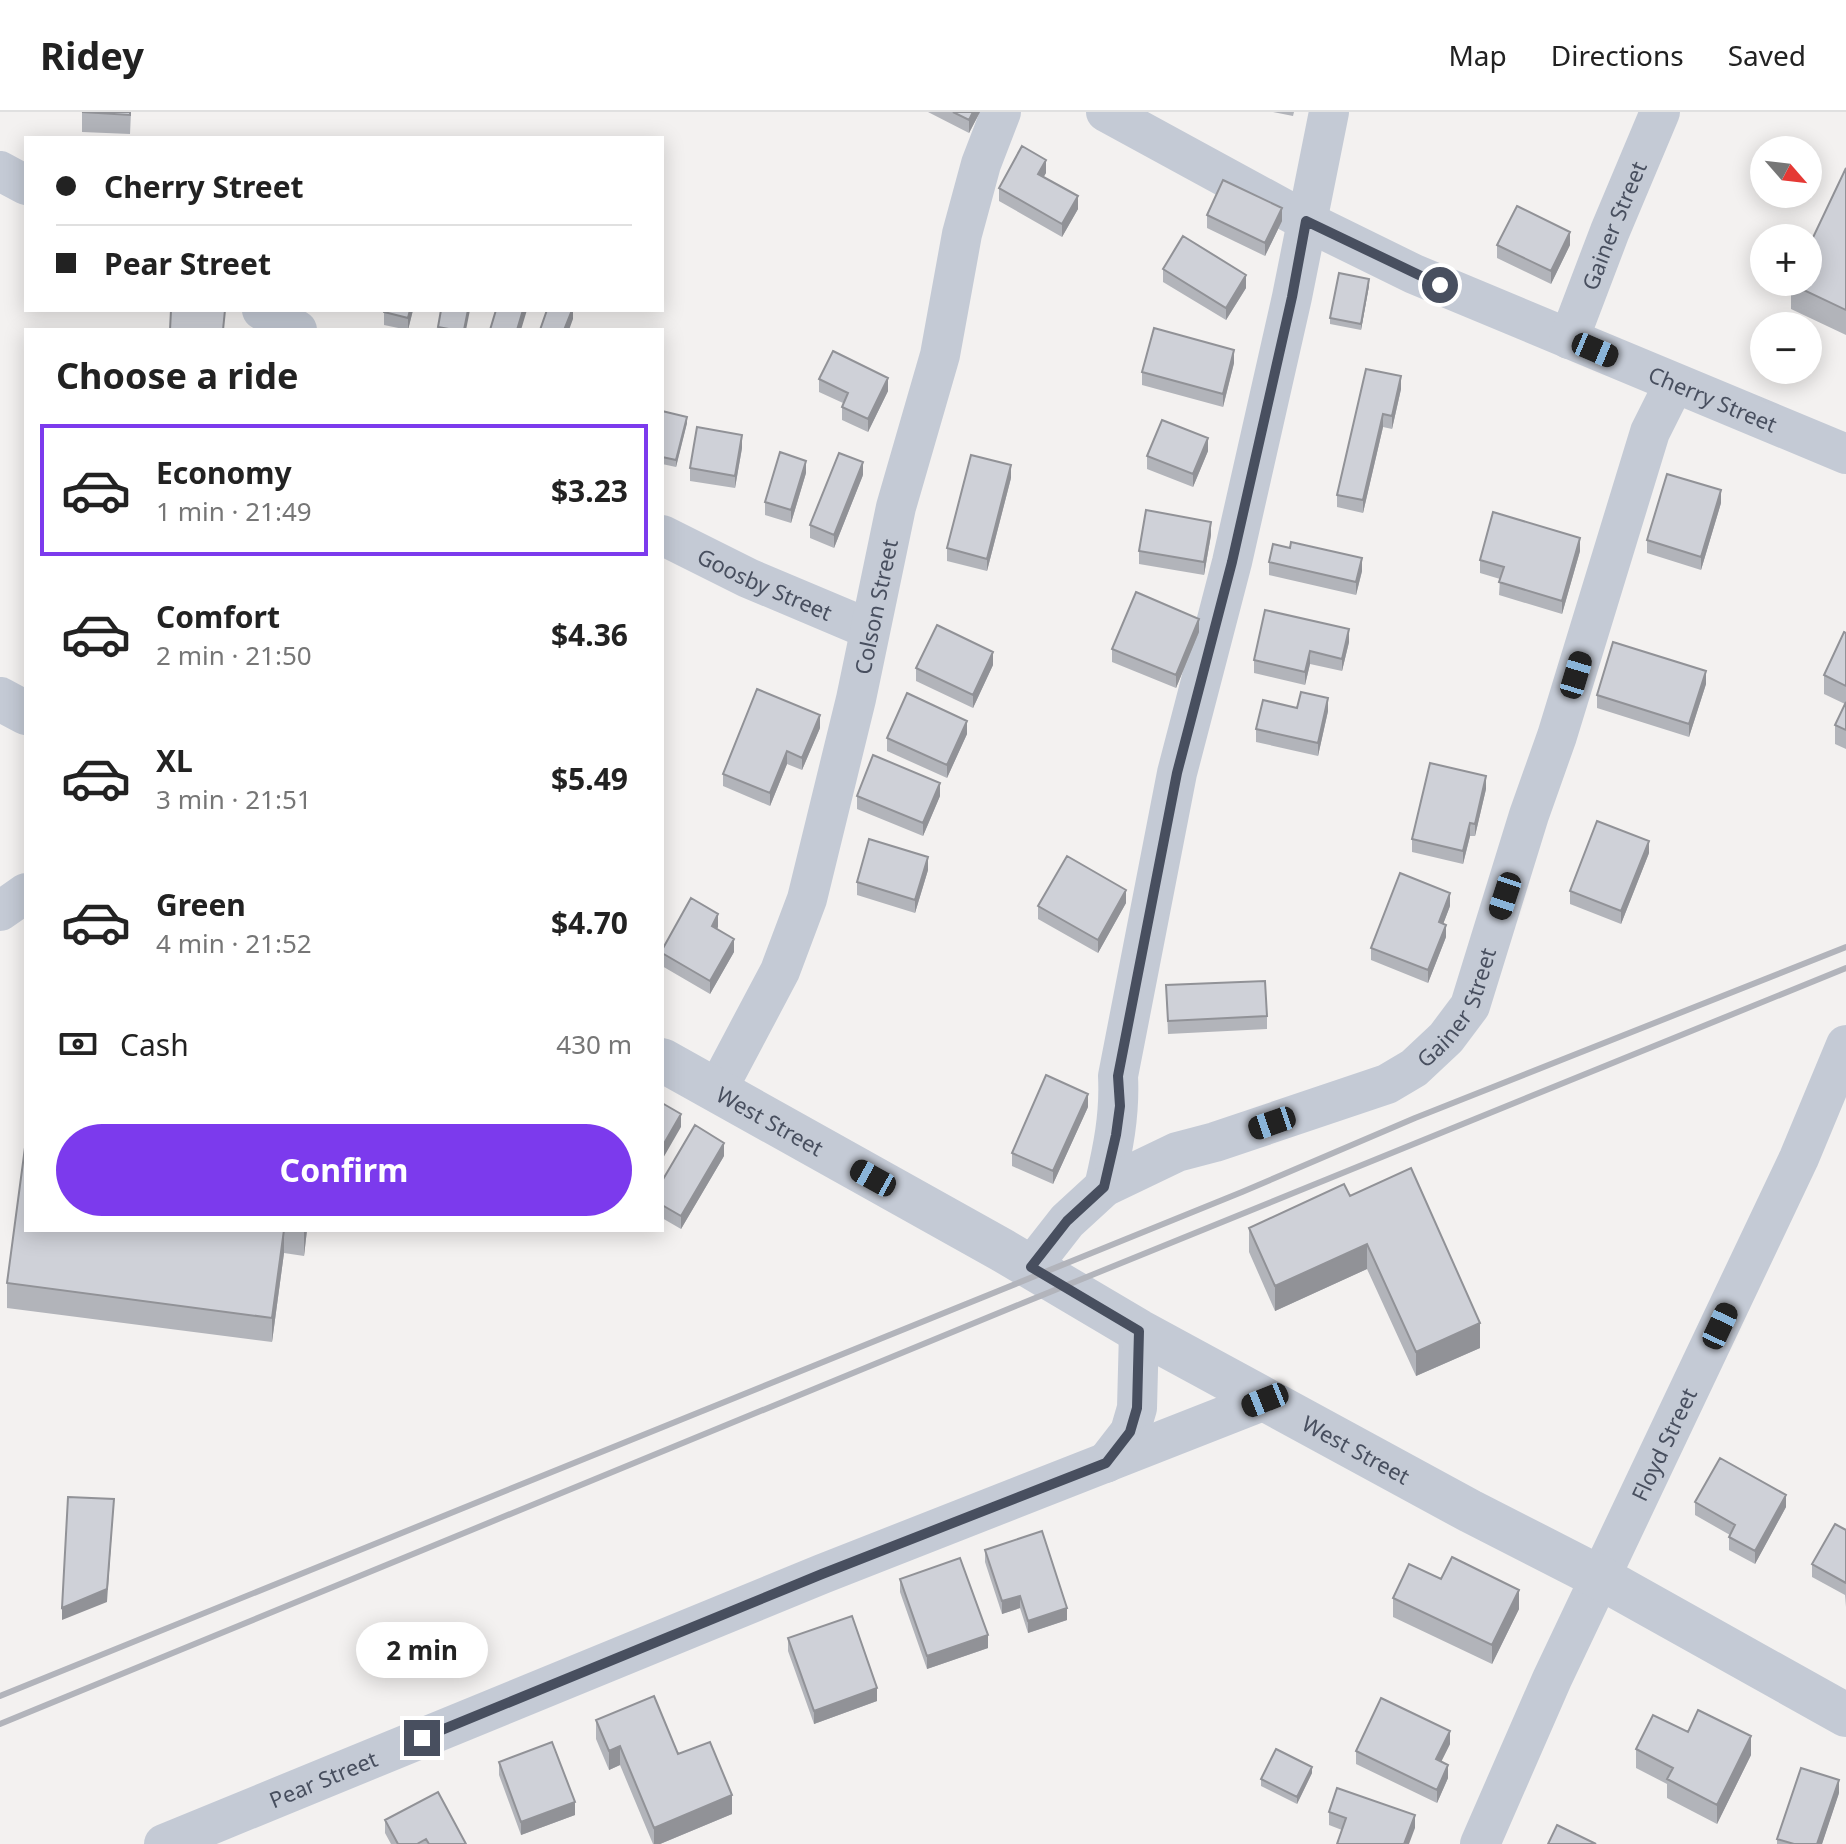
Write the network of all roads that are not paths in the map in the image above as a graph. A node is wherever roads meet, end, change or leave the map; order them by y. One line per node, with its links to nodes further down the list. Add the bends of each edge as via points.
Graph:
1 (1001, 112): 14 (street, Colson Street, via 962,234 940,355 896,507)
2 (1106, 112): 7 (street, Cherry Street)
3 (1329, 112): 7 (street)
4 (1660, 112): 10 (street, Gainer Street)
5 (0, 171): 6 (street)
6 (24, 184)
7 (1306, 221): 10 (street, Cherry Street, via 1414,274); 22 (street, via 1232,562 1177,773 1118,1076 1120,1106)
8 (266, 312): 9 (street)
9 (294, 328)
10 (1569, 339): 11 (street, Cherry Street)
11 (1674, 384): 12 (street, Cherry Street); 22 (street, Gainer Street, via 1650,432 1470,1006 1446,1038 1387,1084 1177,1152)
12 (1846, 454)
13 (664, 536): 14 (street, Goosby Street)
14 (869, 629): 21 (street, Colson Street, via 807,899 780,971)
15 (0, 699): 16 (street)
16 (24, 712)
17 (24, 894): 18 (street)
18 (0, 911)
19 (1846, 1045): 27 (street, Floyd Street, via 1799,1158)
20 (664, 1061): 21 (street, West Street)
21 (717, 1090): 23 (street, West Street)
22 (1104, 1187): 23 (street, Gainer Street, via 1067,1221)
23 (1031, 1267): 24 (street, West Street)
24 (1139, 1331): 25 (street, West Street); 26 (street, via 1137,1408 1130,1432)
25 (1265, 1400): 26 (street, Pear Street); 27 (street, West Street)
26 (1106, 1463): 29 (street, Pear Street)
27 (1601, 1578): 28 (street, West Street); 30 (street, Floyd Street)
28 (1846, 1715)
29 (164, 1844)
30 (1480, 1844)

